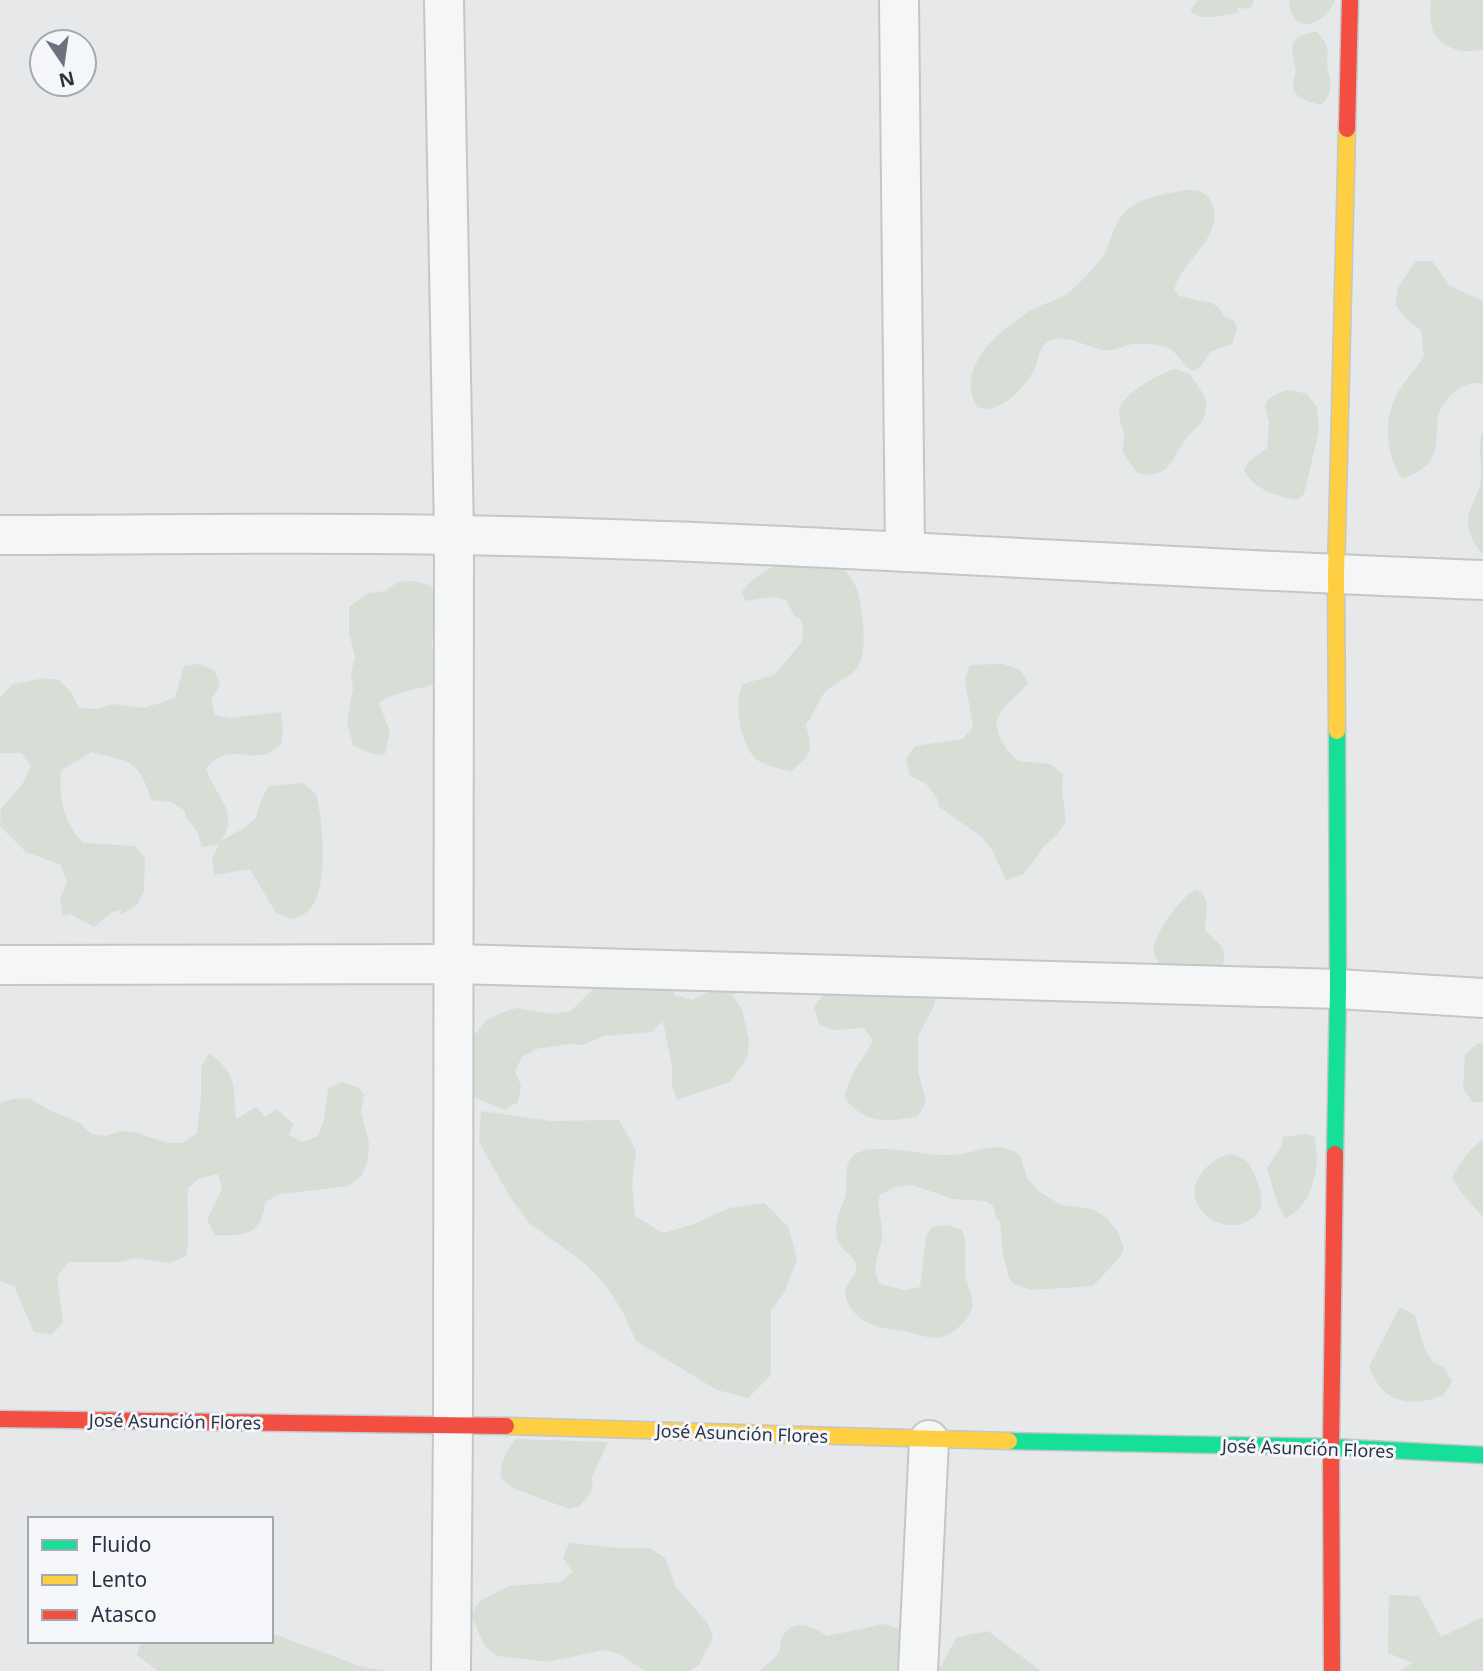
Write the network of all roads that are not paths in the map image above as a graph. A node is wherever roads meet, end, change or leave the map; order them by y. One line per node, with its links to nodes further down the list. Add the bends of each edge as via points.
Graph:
1 (444, 0): 5 (street)
2 (899, 0): 6 (street)
3 (1350, 0): 7 (street)
4 (0, 535): 5 (street)
5 (454, 535): 6 (street); 9 (street)
6 (905, 551): 7 (street)
7 (1336, 575): 8 (street); 11 (street)
8 (1483, 580)
9 (454, 964): 10 (street); 11 (street); 14 (street)
10 (0, 965)
11 (1338, 989): 12 (street); 16 (street)
12 (1483, 998)
13 (0, 1419): 14 (street, José Asunción Flores)
14 (453, 1424): 15 (street, José Asunción Flores); 18 (street)
15 (929, 1440): 16 (street, José Asunción Flores); 19 (street)
16 (1331, 1447): 17 (street, José Asunción Flores); 20 (street)
17 (1483, 1455)
18 (451, 1671)
19 (918, 1671)
20 (1332, 1671)

